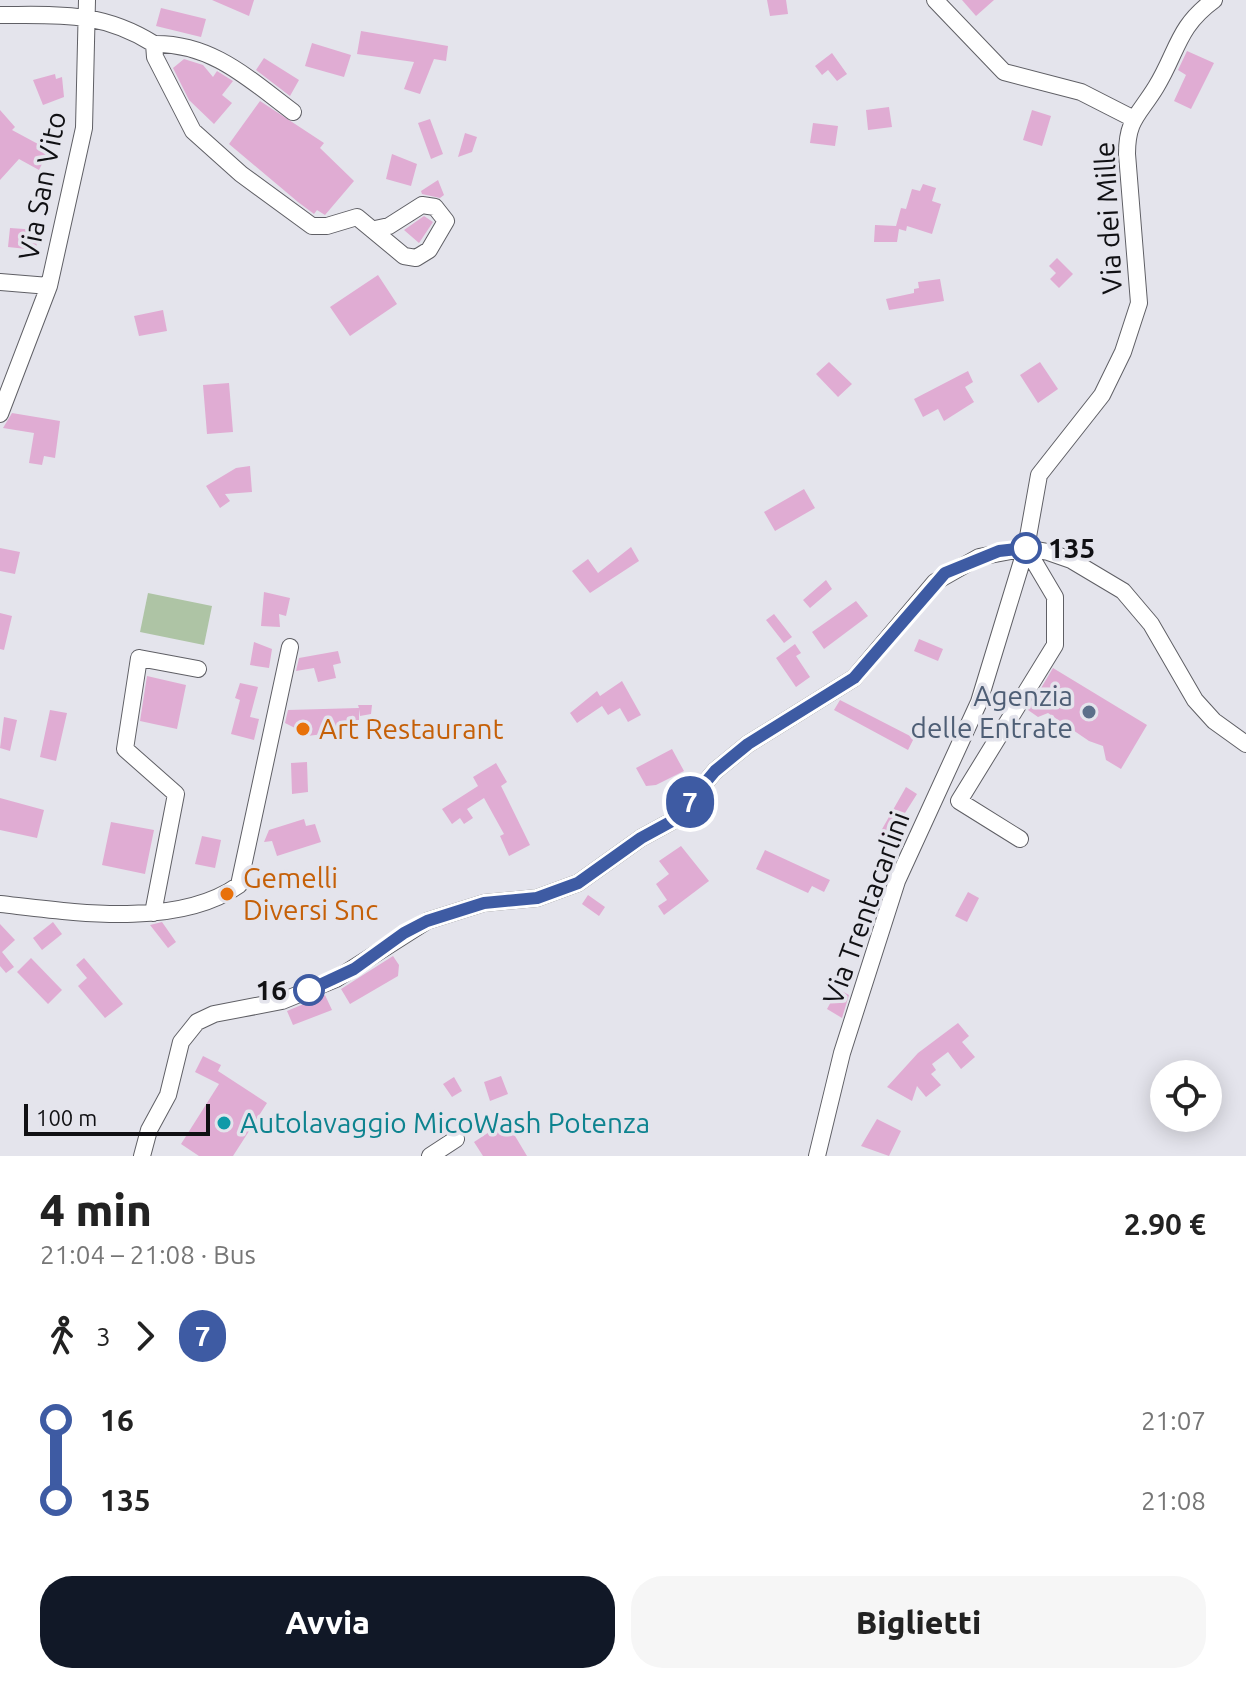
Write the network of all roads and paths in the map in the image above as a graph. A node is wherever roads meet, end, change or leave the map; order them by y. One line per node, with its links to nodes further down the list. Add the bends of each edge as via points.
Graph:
1 (935, 0): 7 (street, via 1004,72 1081,92)
2 (1214, 0): 7 (street, Via dei Mille, via 1180,33 1158,85)
3 (87, 8): 4 (street); 5 (street); 10 (street, Via San Vito, via 79,162)
4 (0, 15)
5 (154, 44): 6 (street, via 198,49); 8 (street, via 155,57 193,131 241,174 318,228 352,216)
6 (293, 112)
7 (1132, 118): 12 (street, Via dei Mille, via 1127,154 1139,303 1102,395 1039,475)
8 (375, 229)
9 (0, 282): 10 (street, Via San Vito)
10 (49, 286): 11 (street)
11 (0, 414)
12 (1026, 548): 15 (street, via 1071,560 1123,591 1151,624 1195,700); 16 (street, via 1055,597 1055,645 959,801); 20 (street, via 989,554 945,573 854,678 748,744 715,771 674,820 578,883 537,898 484,903 427,921 336,979 282,1001 197,1022 181,1042 168,1095); 22 (street, Via Trentacarlini, via 971,724 897,881 842,1053)
13 (290, 647): 18 (street, via 239,885 201,902)
14 (198, 669): 18 (street, via 139,658 125,749 176,794)
15 (1246, 744)
16 (1020, 839)
17 (0, 904): 18 (street, via 73,913)
18 (153, 913)
19 (456, 1139): 21 (street)
20 (142, 1156)
21 (430, 1156)
22 (817, 1156)

